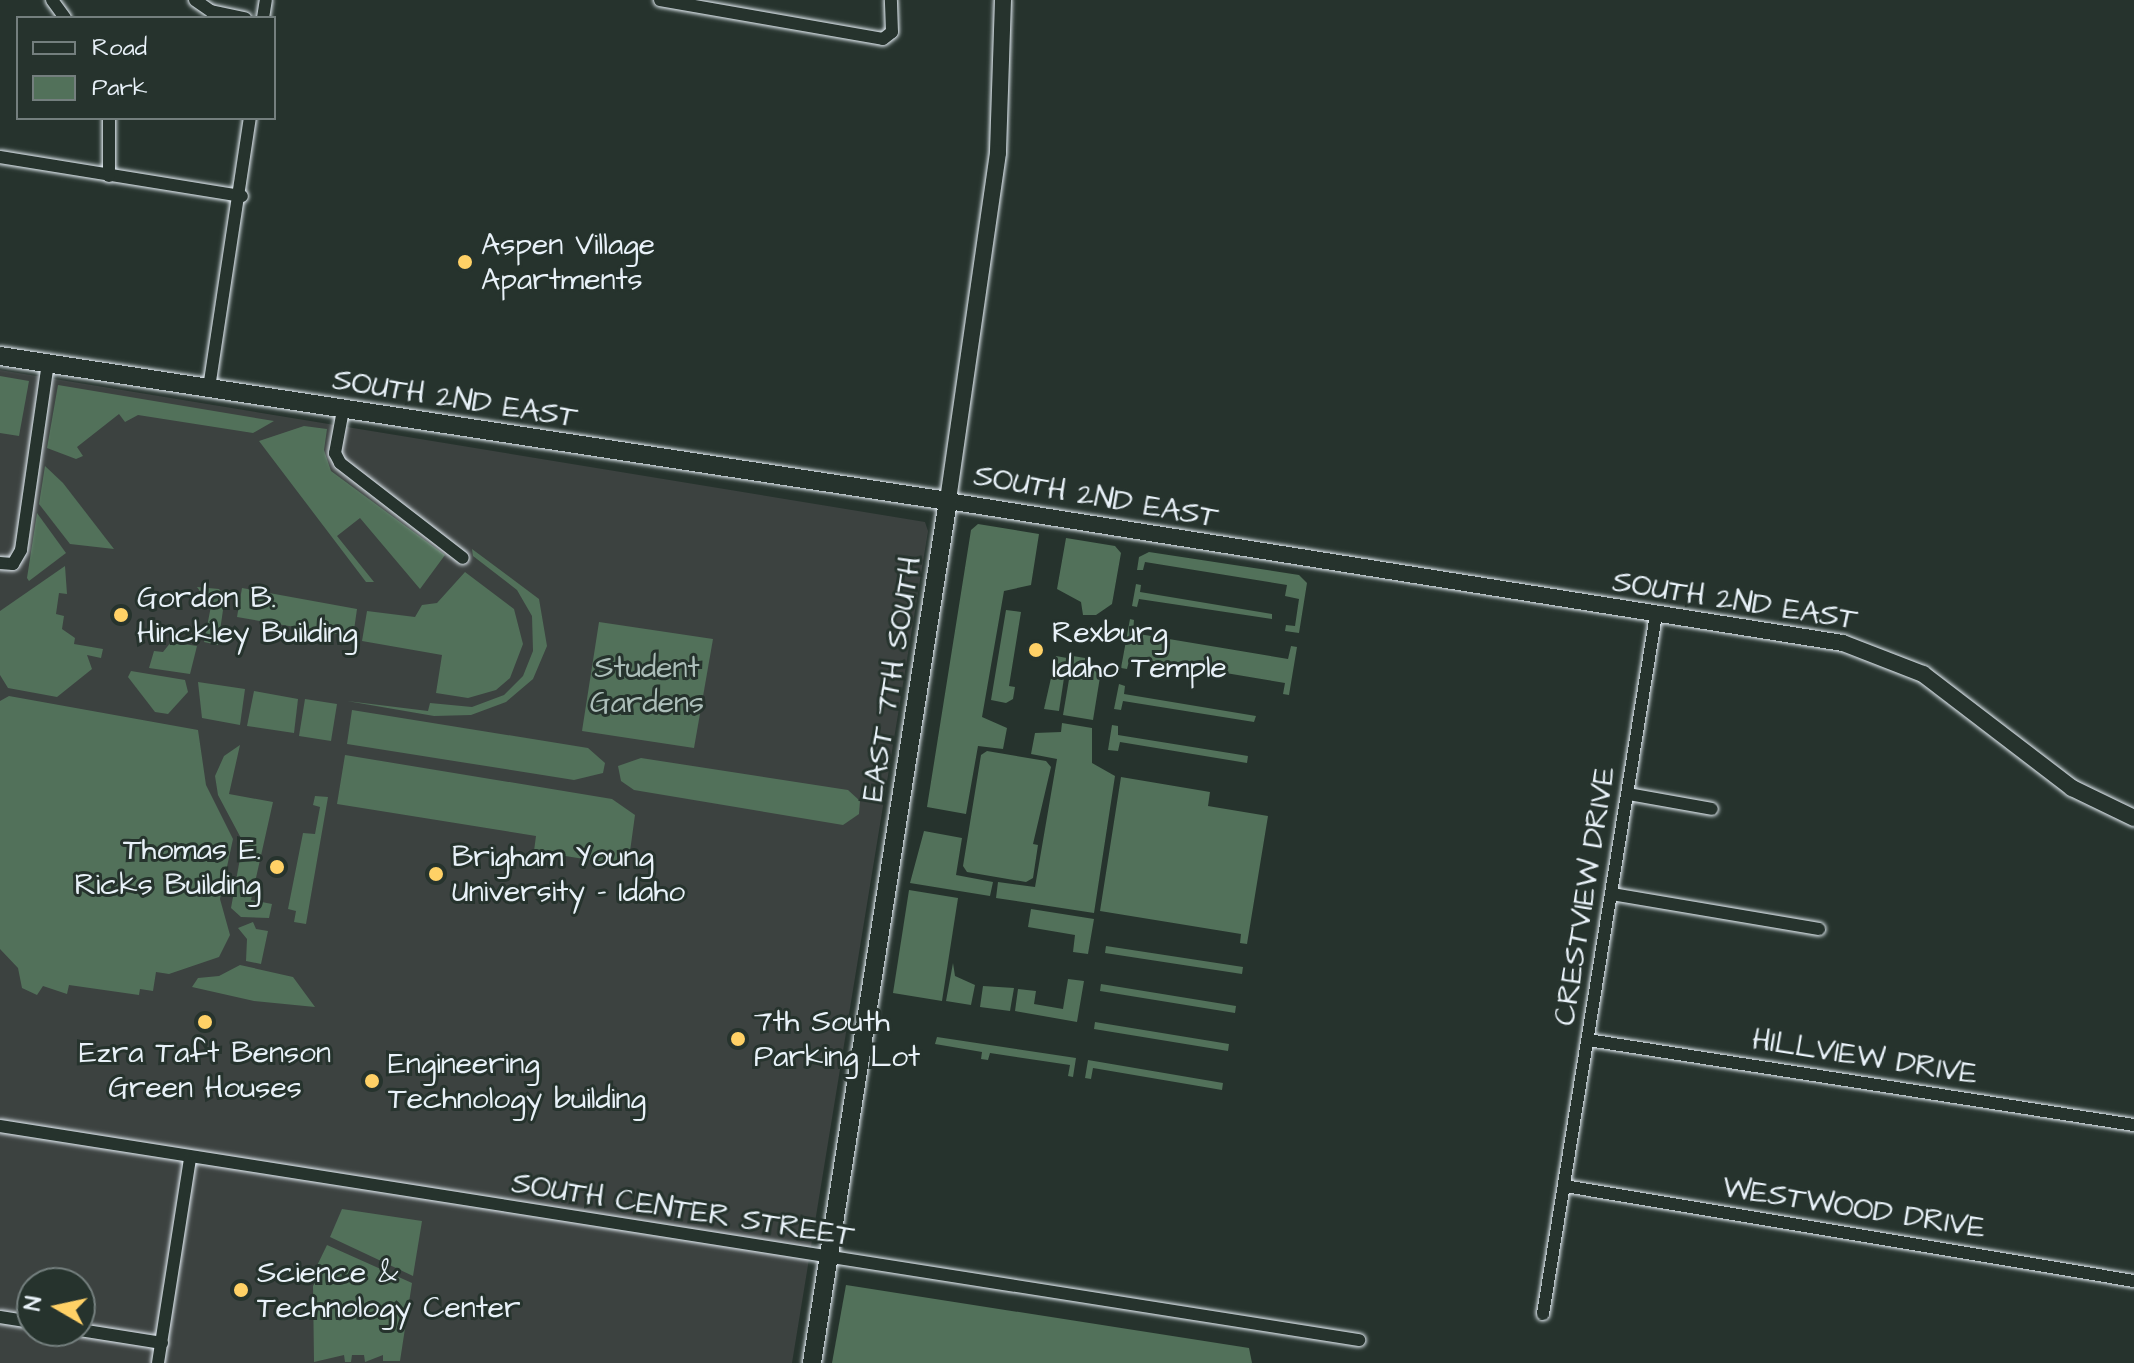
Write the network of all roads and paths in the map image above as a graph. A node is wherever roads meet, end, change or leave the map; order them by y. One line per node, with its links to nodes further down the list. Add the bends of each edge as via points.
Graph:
1 (195, 0): 5 (street, via 211,11)
2 (660, 0): 3 (street, via 883,39 891,35)
3 (891, 0)
4 (1003, 0): 15 (street, EAST 7TH SOUTH, via 998,153)
5 (235, 16)
6 (109, 120): 9 (street)
7 (250, 120): 10 (street)
8 (0, 157): 9 (street)
9 (109, 176): 10 (street)
10 (242, 196): 13 (street)
11 (0, 356): 12 (main road, SOUTH 2ND EAST)
12 (48, 363): 13 (main road, SOUTH 2ND EAST); 17 (street, via 21,550 13,564)
13 (209, 388): 14 (main road, SOUTH 2ND EAST)
14 (343, 410): 15 (main road, SOUTH 2ND EAST); 16 (street, via 335,453 340,463)
15 (948, 501): 18 (street, SOUTH 2ND EAST); 29 (main road, EAST 7TH SOUTH)
16 (463, 558)
17 (0, 563)
18 (1656, 615): 19 (street, CRESTVIEW DRIVE); 21 (street, SOUTH 2ND EAST, via 1843,643 1880,655 1923,674 2072,788)
19 (1628, 794): 20 (street); 22 (street, CRESTVIEW DRIVE)
20 (1712, 809)
21 (2134, 818)
22 (1612, 894): 23 (street); 24 (street, CRESTVIEW DRIVE)
23 (1819, 929)
24 (1588, 1040): 25 (street, HILLVIEW DRIVE); 28 (street, CRESTVIEW DRIVE)
25 (2134, 1125)
26 (0, 1126): 27 (street, SOUTH CENTER STREET)
27 (190, 1159): 29 (street, SOUTH CENTER STREET); 34 (street)
28 (1565, 1186): 30 (street, WESTWOOD DRIVE); 31 (street, CRESTVIEW DRIVE)
29 (828, 1260): 33 (street, SOUTH CENTER STREET); 36 (main road, EAST 7TH SOUTH)
30 (2134, 1281)
31 (1543, 1314)
32 (96, 1333): 34 (street)
33 (1359, 1340)
34 (162, 1343): 35 (street)
35 (158, 1363)
36 (812, 1363)

